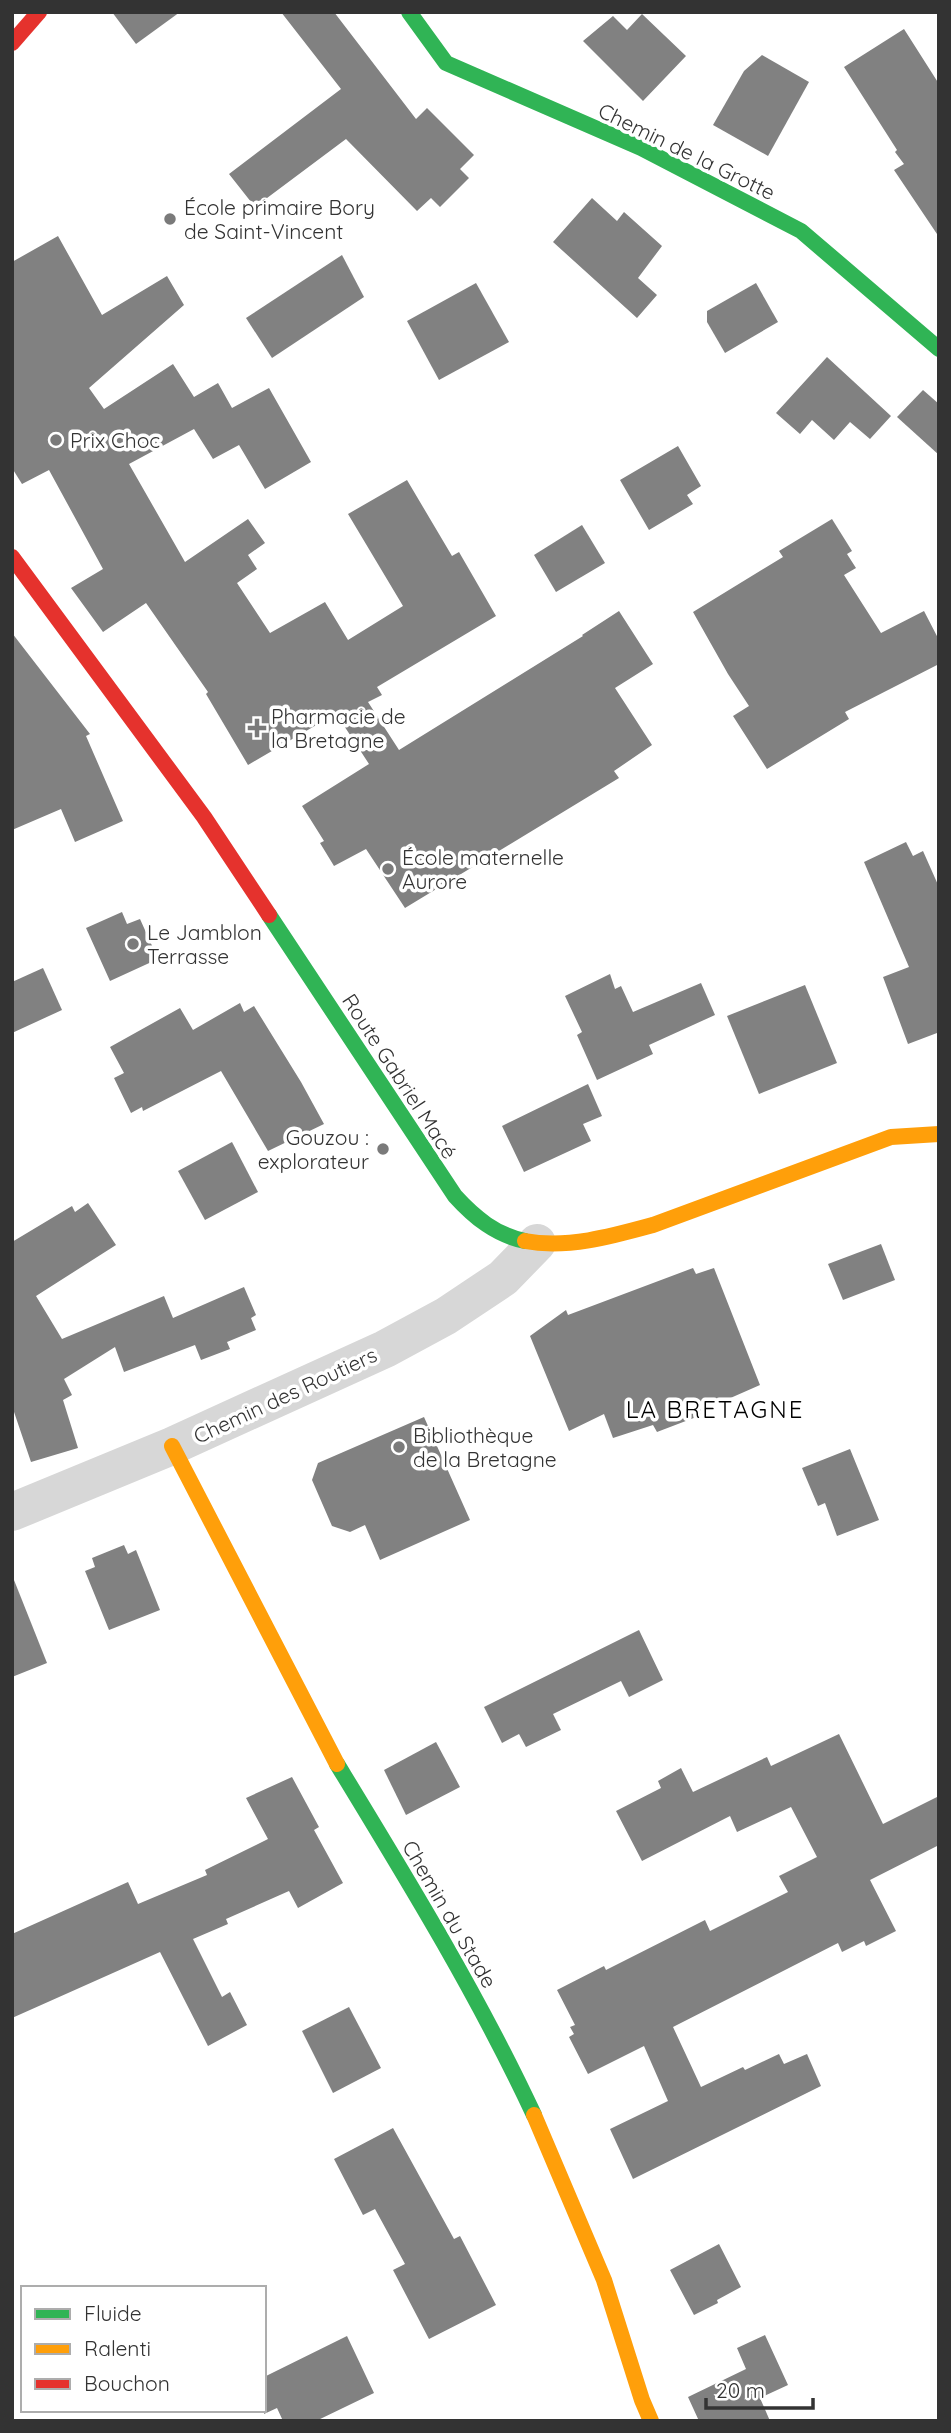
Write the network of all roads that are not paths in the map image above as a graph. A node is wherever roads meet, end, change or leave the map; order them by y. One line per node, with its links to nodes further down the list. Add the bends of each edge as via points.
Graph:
1 (39, 12): 3 (street)
2 (409, 12): 4 (street, Chemin de la Grotte, via 446,63 641,148 801,231)
3 (12, 43)
4 (939, 349)
5 (12, 557): 7 (street, Route Gabriel Macé, via 204,817 455,1196 498,1232)
6 (939, 1135): 7 (street, Route Gabriel Macé, via 891,1137 653,1225 570,1243)
7 (537, 1243): 8 (street, Chemin des Routiers, via 503,1278 446,1316)
8 (172, 1446): 9 (street, Chemin des Routiers); 10 (street, Chemin du Stade, via 327,1747 501,2044 604,2280)
9 (12, 1512)
10 (651, 2421)

